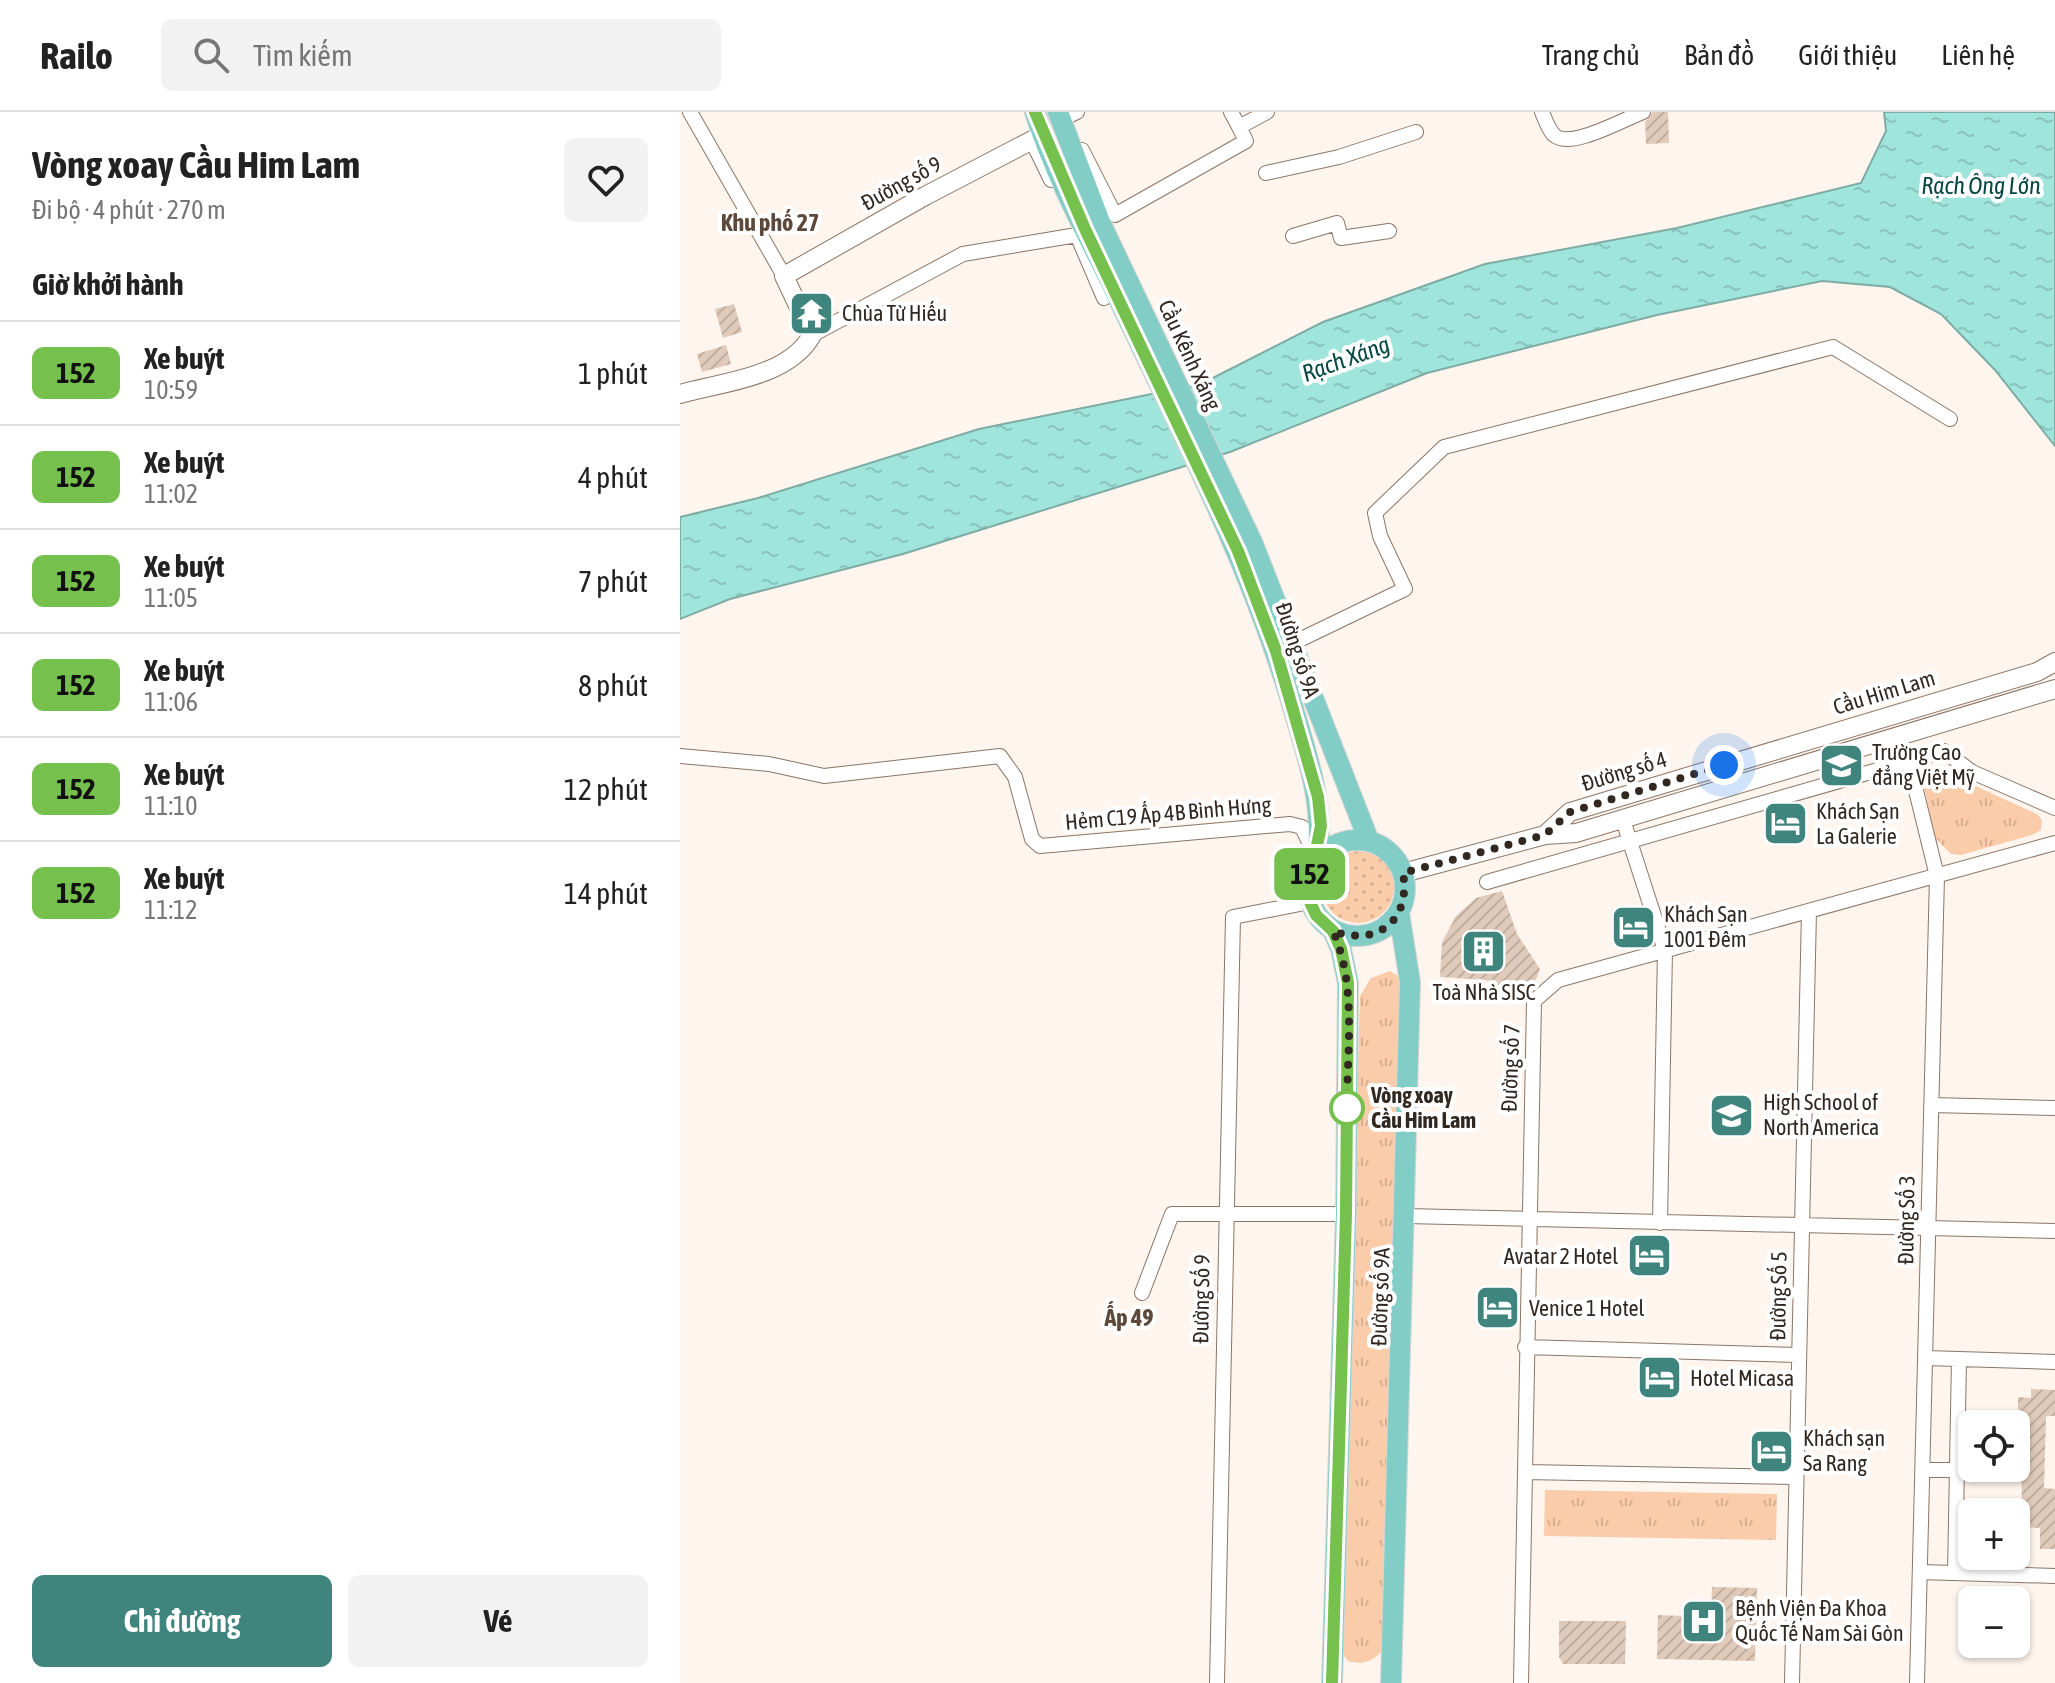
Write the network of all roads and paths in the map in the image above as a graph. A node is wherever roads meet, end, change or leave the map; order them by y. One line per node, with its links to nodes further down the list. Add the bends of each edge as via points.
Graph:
1 (690, 112): 16 (street)
2 (1035, 112): 10 (main road)
3 (1231, 112): 8 (street)
4 (1267, 112): 8 (street)
5 (1542, 112): 6 (street, via 1552,133 1564,139 1583,137)
6 (1643, 112)
7 (1066, 115): 8 (street, via 1115,215 1246,141); 12 (main road)
8 (1239, 127)
9 (1416, 132): 11 (street)
10 (1037, 138): 12 (main road); 14 (street); 16 (main road, Đường số 9)
11 (1266, 173)
12 (1077, 190): 21 (main road, Cầu Kênh Xáng)
13 (1389, 231): 15 (street, via 1341,238 1337,223)
14 (1077, 235): 17 (street); 18 (street, via 963,254)
15 (1293, 236)
16 (784, 276): 18 (main road)
17 (1104, 298)
18 (812, 335): 19 (main road, via 786,364)
19 (680, 394)
20 (1950, 419): 22 (street, via 1833,347 1444,447 1375,513 1405,589)
21 (1245, 547): 22 (main road, Đường số 9A); 35 (main road, Đường số 9A, via 1318,797)
22 (1293, 643): 32 (main road, Đường số 9A)
23 (2055, 662): 27 (main road, Cầu Him Lam, via 2037,672)
24 (2055, 689): 28 (main road)
25 (680, 756): 35 (street, Hẻm C19 Ấp 4B Bình Hưng, via 769,764 824,776 1000,756 1015,777 1032,839 1040,846 1290,824 1308,835)
26 (1909, 762): 28 (street, via 1740,809); 29 (street, via 1944,751 1972,772); 33 (street); 37 (street, Đường Số 3)
27 (1724, 765): 31 (main road, Đường số 4, via 1570,812)
28 (1732, 787): 30 (main road, Đường số 4)
29 (2055, 808)
30 (1623, 820): 31 (main road, Đường số 4); 33 (street)
31 (1545, 835): 36 (main road, Đường số 4)
32 (1369, 841): 35 (main road, via 1340,843); 36 (main road, via 1395,858)
33 (1630, 841): 38 (street); 43 (street)
34 (2055, 843): 37 (street, Đường số 7)
35 (1317, 861): 39 (main road, via 1308,889)
36 (1403, 873): 41 (main road, via 1406,889)
37 (1937, 876): 40 (street, Đường số 7); 44 (street, Đường Số 3)
38 (1487, 882)
39 (1310, 902): 42 (main road); 46 (street, Đường Số 9, via 1233,917)
40 (1809, 911): 43 (street, Đường số 7); 51 (street, Đường Số 5)
41 (1399, 913): 42 (main road, via 1377,933 1347,936); 48 (main road, Đường số 9A, via 1410,982)
42 (1333, 931): 47 (main road, Đường số 9A, via 1348,983)
43 (1665, 950): 49 (street, Đường số 7, via 1558,980 1534,1001); 50 (street)
44 (1931, 1105): 45 (street); 52 (street, Đường Số 3)
45 (2055, 1108)
46 (1227, 1214): 47 (street); 54 (street, via 1172,1214); 67 (street, Đường Số 9)
47 (1346, 1214): 68 (main road, Đường số 9A)
48 (1406, 1216): 49 (street); 69 (main road, Đường số 9A)
49 (1528, 1218): 50 (street); 55 (street, Đường số 7)
50 (1660, 1223): 51 (street)
51 (1801, 1226): 52 (street); 56 (street, Đường Số 5)
52 (1928, 1229): 53 (street); 57 (street, Đường Số 3)
53 (2055, 1231)
54 (1142, 1293)
55 (1525, 1347): 56 (street); 62 (street, Đường số 7)
56 (1799, 1355): 63 (street, Đường Số 5)
57 (1925, 1358): 58 (street); 60 (street, Đường Số 3)
58 (1959, 1359): 59 (street); 61 (street)
59 (2055, 1362)
60 (1923, 1470): 61 (street); 64 (street, Đường Số 3)
61 (1957, 1470): 65 (street)
62 (1525, 1472): 63 (street); 70 (street, Đường số 7)
63 (1796, 1477): 71 (street, Đường Số 5)
64 (1920, 1572): 65 (street); 72 (street, Đường Số 3)
65 (1955, 1573): 66 (street)
66 (2055, 1576)
67 (1217, 1683)
68 (1332, 1683)
69 (1391, 1683)
70 (1521, 1683)
71 (1792, 1683)
72 (1917, 1683)

